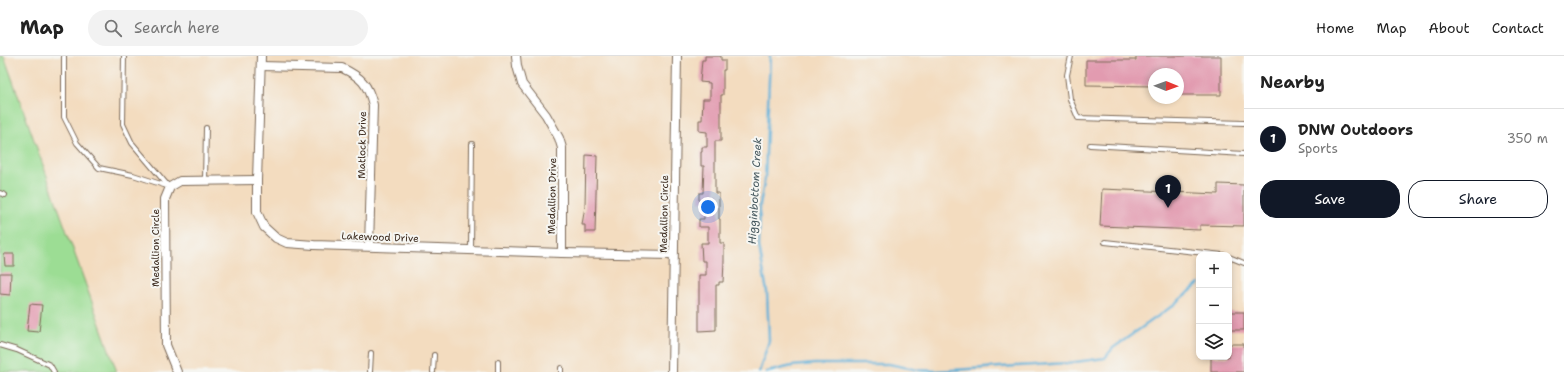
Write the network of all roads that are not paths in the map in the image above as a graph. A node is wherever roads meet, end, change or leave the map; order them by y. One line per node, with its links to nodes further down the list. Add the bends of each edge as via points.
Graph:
1 (64, 56): 15 (lane, via 64,117 77,143 99,168 133,175)
2 (124, 56): 15 (lane, via 123,124 132,143)
3 (261, 56): 7 (street, Lakewood Drive)
4 (516, 56): 22 (street, Medallion Drive, via 522,84 546,115 562,148)
5 (677, 56): 23 (street, Medallion Circle)
6 (1071, 56): 8 (lane, via 1067,75 1070,99 1078,118)
7 (261, 66): 13 (street, Lakewood Drive); 19 (street, Matlock Drive, via 342,68 352,72 364,83 373,104)
8 (1244, 123)
9 (206, 128): 14 (lane)
10 (472, 144): 20 (lane)
11 (1090, 145): 12 (lane)
12 (1244, 154)
13 (257, 180): 14 (street); 19 (street, Lakewood Drive, via 257,212 264,227 276,238 287,243)
14 (205, 181): 15 (street, via 180,181)
15 (170, 187): 31 (street, Medallion Circle, via 165,199 166,345)
16 (0, 193): 17 (lane)
17 (5, 195)
18 (1105, 242): 21 (lane)
19 (369, 246): 20 (street, Lakewood Drive)
20 (471, 250): 22 (street, Lakewood Drive)
21 (1196, 252)
22 (562, 253): 23 (street, Lakewood Drive)
23 (674, 255): 35 (street, Medallion Circle)
24 (1232, 258): 25 (lane)
25 (1244, 263)
26 (0, 345): 30 (lane, via 50,365)
27 (371, 353): 32 (lane)
28 (434, 355): 33 (lane)
29 (498, 362): 34 (lane)
30 (54, 372)
31 (177, 372)
32 (370, 372)
33 (432, 372)
34 (498, 372)
35 (672, 372)

